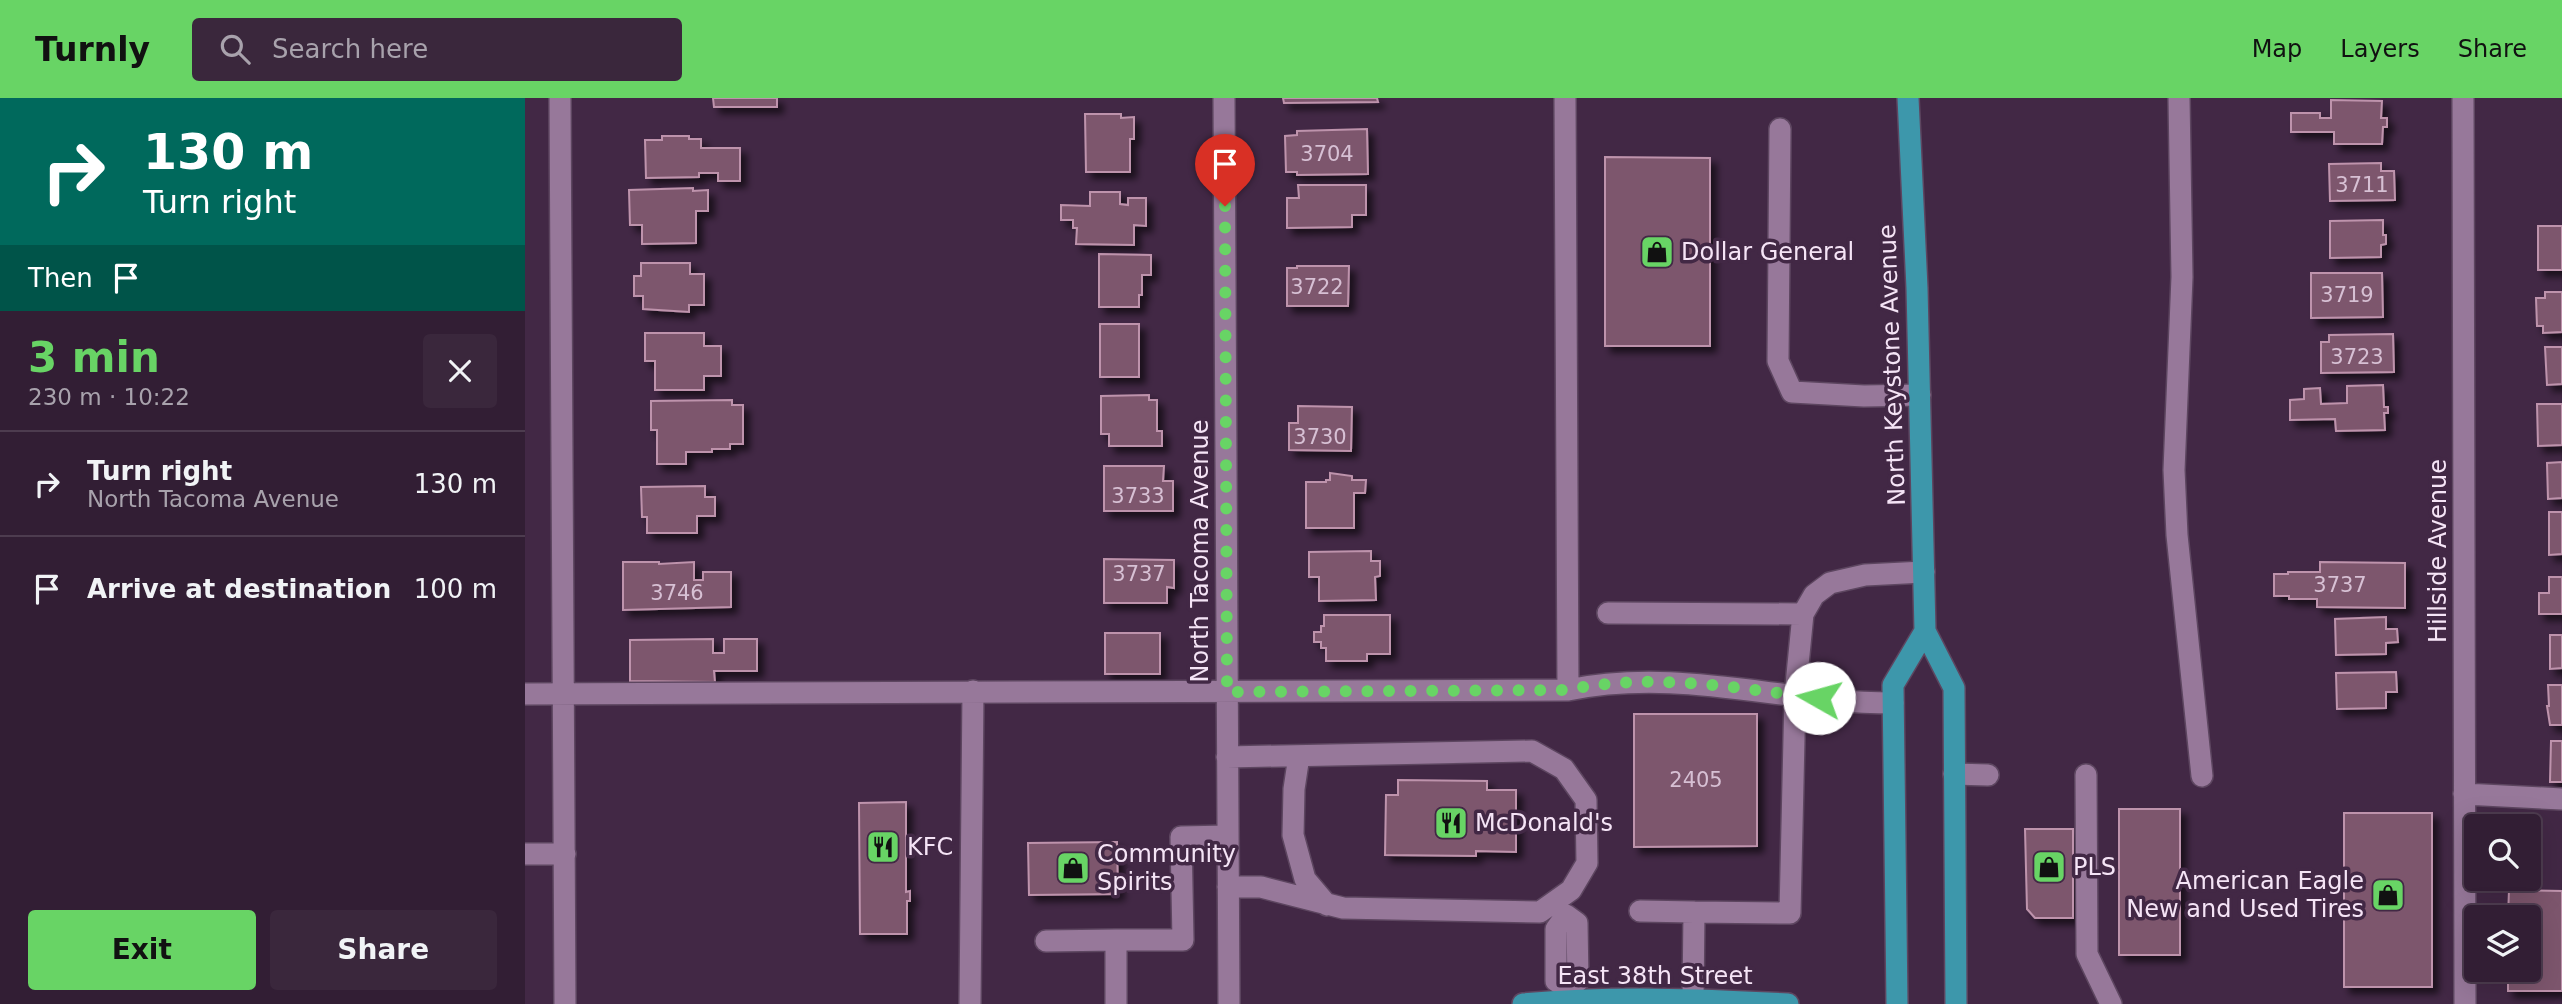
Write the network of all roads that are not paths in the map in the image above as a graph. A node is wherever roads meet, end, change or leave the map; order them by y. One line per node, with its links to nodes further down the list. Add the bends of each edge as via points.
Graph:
1 (560, 98): 17 (street)
2 (1224, 98): 15 (street, North Tacoma Avenue)
3 (1565, 98): 13 (street)
4 (1908, 98): 8 (main road, North Keystone Avenue)
5 (2179, 98): 25 (street, via 2182,277 2175,496)
6 (2463, 98): 26 (street, Hillside Avenue)
7 (1780, 129): 8 (street, via 1777,361 1792,392)
8 (1920, 395): 9 (main road, North Keystone Avenue)
9 (1924, 572): 11 (street, via 1865,575 1830,583 1814,595); 12 (main road, North Keystone Avenue)
10 (1608, 613): 11 (street)
11 (1803, 614): 18 (street)
12 (1925, 631): 19 (main road, via 1893,685); 22 (main road, North Keystone Avenue, via 1954,688)
13 (1568, 690): 15 (street); 18 (street, via 1656,681)
14 (973, 691): 15 (street); 17 (street); 41 (street)
15 (1227, 692): 21 (street, North Tacoma Avenue)
16 (525, 694): 17 (street)
17 (564, 694): 30 (street)
18 (1795, 695): 19 (street); 35 (street, via 1790,913)
19 (1893, 704): 46 (main road)
20 (1299, 756): 21 (street); 32 (street, via 1293,835 1305,878); 33 (street, via 1532,751 1564,769 1586,800 1587,863)
21 (1227, 757): 28 (street, North Tacoma Avenue)
22 (1954, 774): 23 (street); 47 (main road, North Keystone Avenue)
23 (1988, 775)
24 (2086, 775): 48 (street, via 2087,954)
25 (2202, 776)
26 (2464, 794): 27 (street); 49 (street, Hillside Avenue)
27 (2562, 799)
28 (1228, 836): 31 (street, North Tacoma Avenue); 36 (street, via 1181,837 1183,940)
29 (525, 854): 30 (street)
30 (565, 854): 40 (street)
31 (1228, 887): 32 (street, via 1261,887); 43 (street, North Tacoma Avenue)
32 (1327, 905): 33 (street, via 1540,912)
33 (1565, 906): 38 (street, via 1577,923 1578,981)
34 (1640, 911): 35 (street)
35 (1694, 912): 39 (street)
36 (1116, 940): 37 (street); 42 (street)
37 (1046, 941)
38 (1568, 994): 39 (main road, East 38th Street); 44 (main road, East 38th Street)
39 (1693, 998): 45 (main road, East 38th Street)
40 (565, 1004)
41 (970, 1004)
42 (1116, 1004)
43 (1229, 1004)
44 (1523, 1004)
45 (1788, 1004)
46 (1897, 1004)
47 (1956, 1004)
48 (2111, 1004)
49 (2465, 1004)

